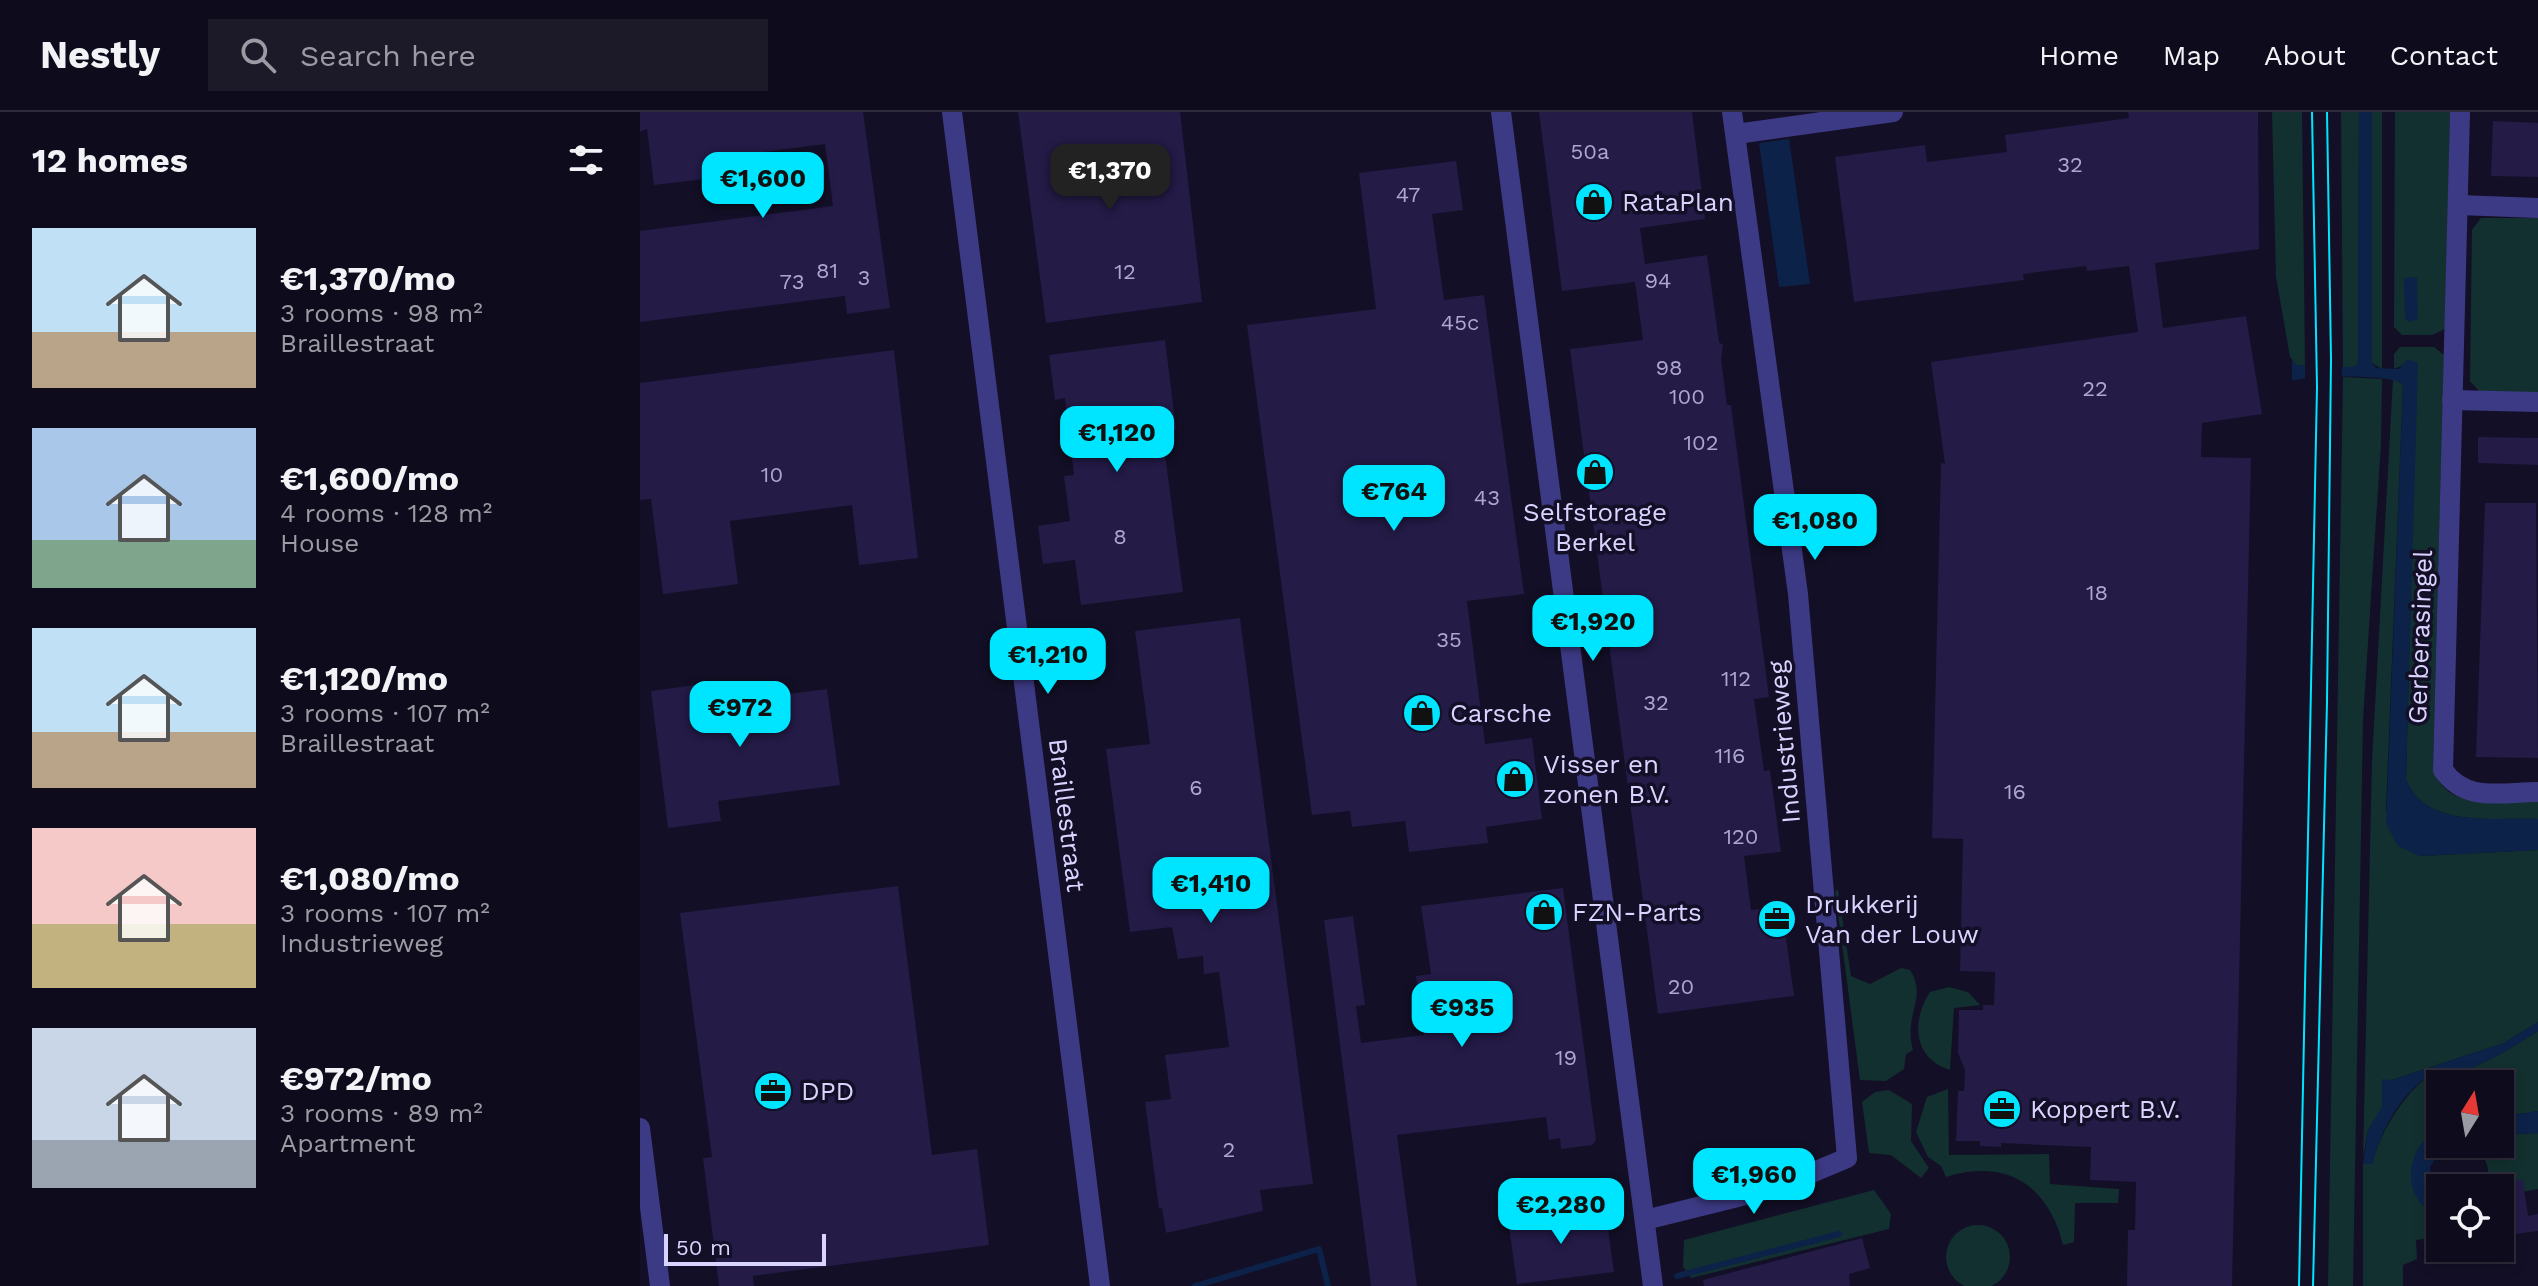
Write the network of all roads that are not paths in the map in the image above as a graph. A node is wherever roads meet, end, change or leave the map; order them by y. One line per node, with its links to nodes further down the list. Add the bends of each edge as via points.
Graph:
1 (952, 112): 16 (street, Braillestraat)
2 (1501, 112): 13 (street)
3 (1732, 112): 6 (street, Industrieweg)
4 (1893, 112): 6 (street)
5 (2460, 112): 7 (street, Gerberasingel)
6 (1736, 134): 13 (street, Industrieweg, via 1798,594 1847,1158 1778,1187)
7 (2459, 205): 8 (street); 9 (street, Gerberasingel)
8 (2538, 208)
9 (2452, 400): 10 (street); 11 (street, Gerberasingel, via 2443,770 2464,792)
10 (2538, 402)
11 (2538, 792)
12 (640, 1128): 14 (street)
13 (1645, 1220): 17 (street)
14 (647, 1242): 15 (street)
15 (660, 1286)
16 (1100, 1286)
17 (1653, 1286)

